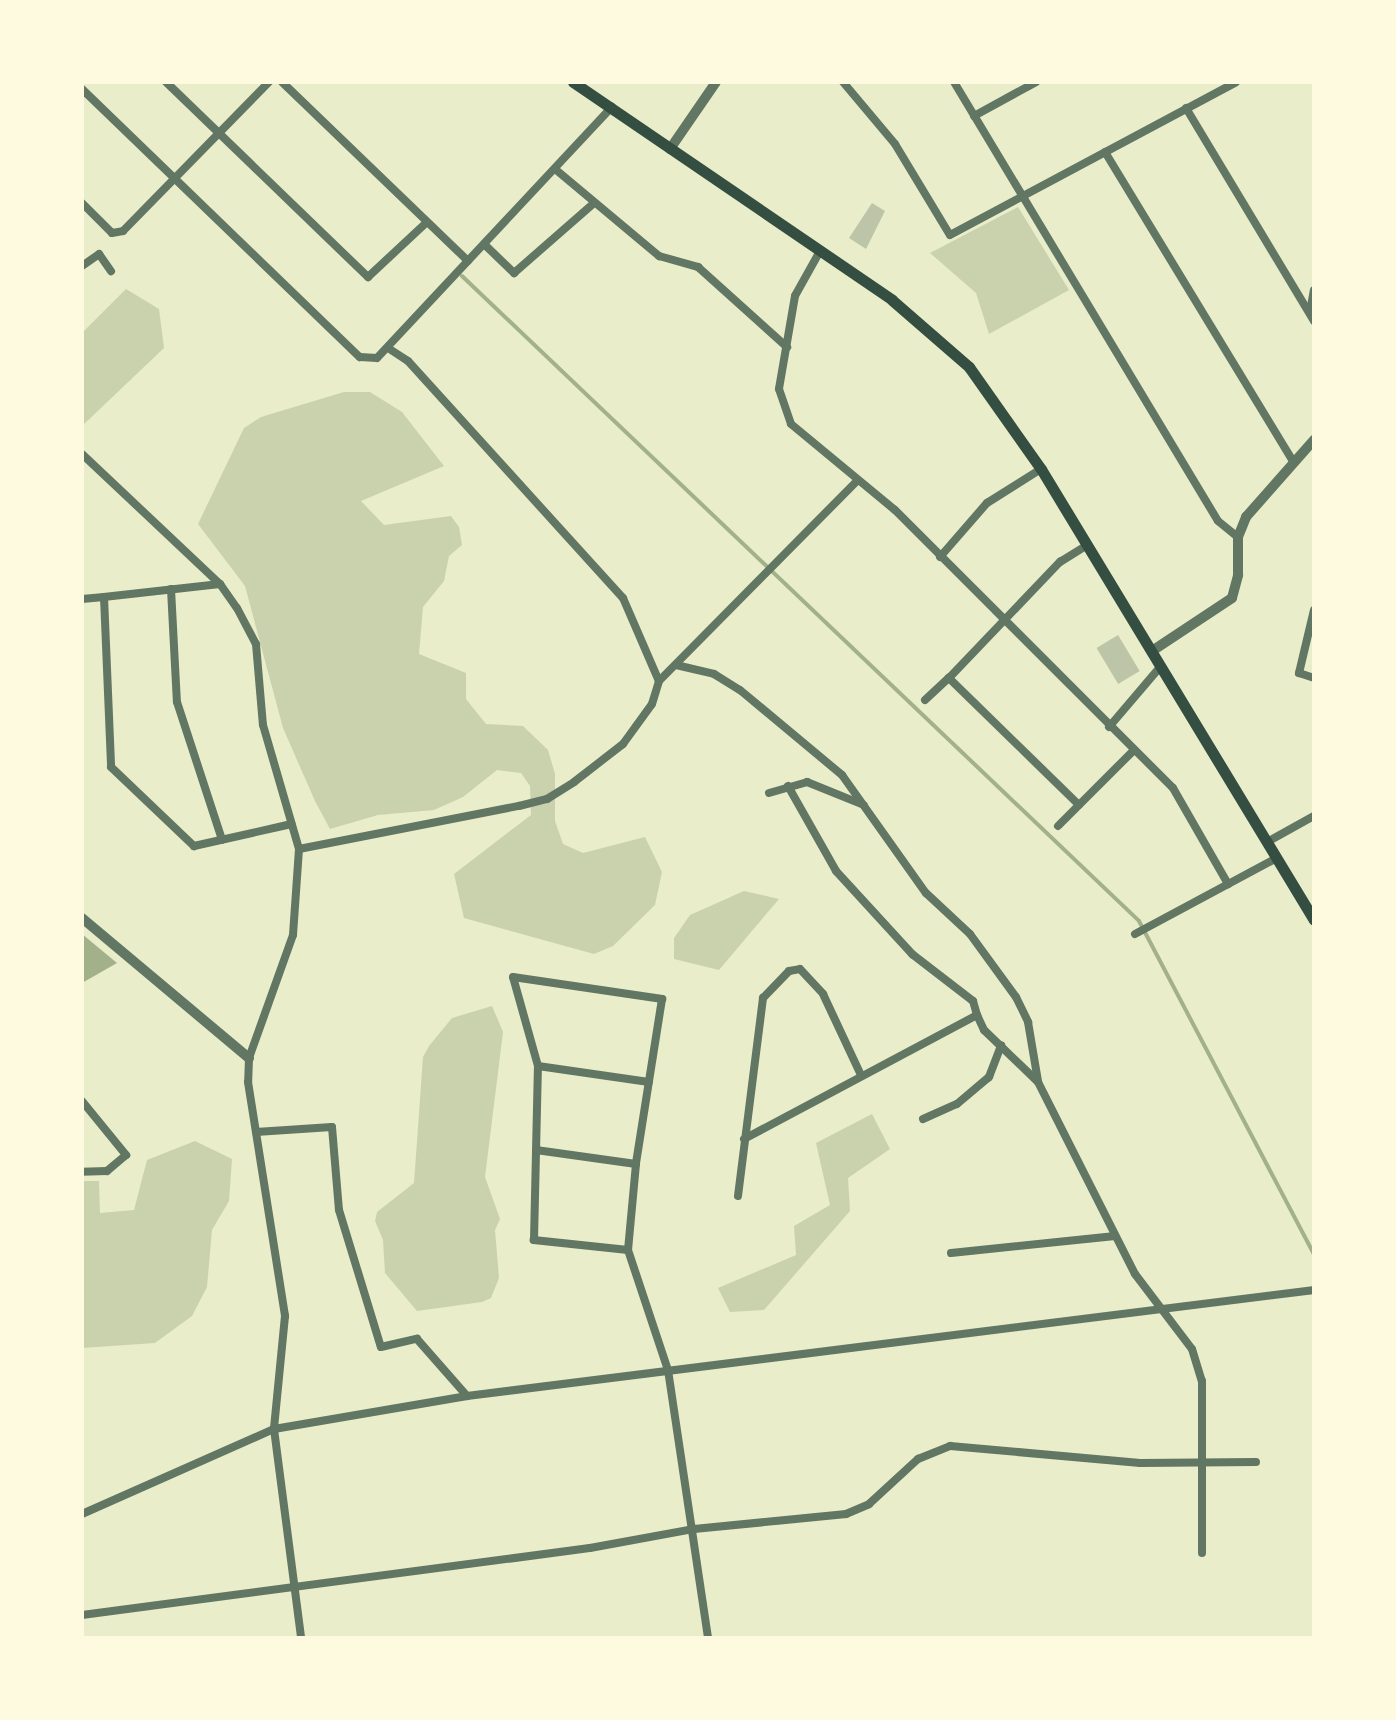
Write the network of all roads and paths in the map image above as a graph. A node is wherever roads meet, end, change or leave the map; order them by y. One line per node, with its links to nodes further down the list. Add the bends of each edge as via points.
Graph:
1 (166, 82): 14 (street)
2 (269, 82): 14 (street)
3 (282, 82): 22 (street)
4 (573, 82): 11 (main road)
5 (716, 82): 15 (street)
6 (843, 82): 19 (street, via 895,144 950,235)
7 (954, 82): 13 (street)
8 (1036, 82): 13 (street)
9 (1236, 82): 12 (street)
10 (82, 89): 18 (street)
11 (612, 107): 15 (main road); 17 (street)
12 (1186, 108): 16 (street); 29 (street)
13 (974, 116): 19 (street)
14 (220, 134): 18 (street); 22 (street, via 368,277)
15 (670, 149): 24 (main road)
16 (1105, 152): 19 (street); 34 (street)
17 (555, 169): 21 (street); 23 (street)
18 (175, 180): 20 (street, via 123,231 112,233); 31 (street, via 360,357 377,358)
19 (1022, 197): 37 (street, via 1218,521)
20 (82, 203)
21 (594, 203): 23 (street, via 514,273); 30 (street, via 659,256 698,267)
22 (426, 223): 25 (street)
23 (484, 244): 25 (street)
24 (820, 251): 30 (street, via 795,296); 35 (main road, via 949,346)
25 (468, 261): 31 (street)
26 (82, 266): 27 (street, via 99,254)
27 (111, 271)
28 (1314, 290): 29 (street)
29 (1312, 318)
30 (787, 347): 36 (street, via 779,389 782,408 791,424)
31 (388, 348): 51 (street, via 408,361 612,585)
32 (1314, 440): 34 (street)
33 (82, 454): 40 (street)
34 (1292, 460): 37 (street, via 1246,517)
35 (1041, 469): 38 (main road); 39 (street, via 987,503)
36 (856, 482): 39 (street, via 895,510); 47 (street)
37 (1238, 537): 46 (street, via 1232,598)
38 (1087, 545): 45 (street, via 1060,562); 46 (main road)
39 (940, 557): 45 (street)
40 (220, 584): 41 (street); 60 (street, via 256,644 263,725)
41 (171, 589): 42 (street); 62 (street, via 177,702)
42 (104, 597): 43 (street); 62 (street, via 111,767 194,846)
43 (82, 599)
44 (1314, 610): 50 (street, via 1299,673)
45 (1003, 621): 49 (street); 53 (street)
46 (1152, 651): 48 (main road)
47 (676, 665): 51 (street); 57 (street, via 714,674 740,690 842,775)
48 (1161, 666): 53 (street); 63 (main road)
49 (949, 678): 52 (street); 58 (street)
50 (1314, 678)
51 (659, 681): 64 (street, via 652,704 623,744 547,799)
52 (925, 700)
53 (1109, 727): 54 (street)
54 (1133, 751): 58 (street); 66 (street, via 1173,788)
55 (788, 786): 56 (street); 57 (street, via 807,782); 70 (street, via 836,871 912,954 973,1001)
56 (769, 793)
57 (864, 805): 76 (street, via 926,893 970,934 1016,997 1028,1022)
58 (1079, 805): 61 (street)
59 (1314, 816): 63 (street)
60 (292, 824): 62 (street); 64 (street)
61 (1058, 826)
62 (222, 840)
63 (1267, 842): 65 (main road)
64 (299, 849): 72 (street, via 285,968)
65 (1277, 858): 66 (street); 68 (main road)
66 (1228, 884): 69 (street)
67 (82, 918): 72 (street)
68 (1314, 920)
69 (1135, 934)
70 (977, 1015): 71 (street); 74 (street)
71 (1001, 1045): 76 (street); 78 (street, via 989,1077 957,1104)
72 (249, 1058): 79 (street)
73 (538, 1066): 75 (street); 75 (street, via 513,977 662,999); 81 (street)
74 (861, 1075): 80 (street); 80 (street, via 823,994 800,969 789,971 763,998)
75 (649, 1082): 82 (street)
76 (1038, 1082): 85 (street)
77 (82, 1101): 83 (street, via 126,1155 107,1171)
78 (923, 1119)
79 (256, 1132): 91 (street, via 332,1127 339,1210 381,1347 417,1339); 92 (street, via 285,1316)
80 (744, 1139): 84 (street)
81 (536, 1150): 82 (street); 86 (street, via 534,1240)
82 (636, 1164): 86 (street)
83 (82, 1172)
84 (738, 1196)
85 (1115, 1236): 87 (street); 89 (street)
86 (628, 1250): 90 (street)
87 (951, 1253)
88 (1314, 1290): 89 (street)
89 (1162, 1307): 90 (street); 94 (street, via 1192,1349 1202,1381)
90 (668, 1370): 91 (street); 96 (street)
91 (467, 1396): 92 (street)
92 (274, 1429): 95 (street); 98 (street)
93 (1256, 1462): 94 (street)
94 (1198, 1465): 96 (street, via 950,1446 918,1459 869,1504 846,1514); 97 (street)
95 (82, 1514)
96 (694, 1529): 98 (street, via 590,1548); 101 (street)
97 (1202, 1553)
98 (293, 1584): 99 (street); 100 (street)
99 (82, 1615)
100 (301, 1638)
101 (708, 1638)

